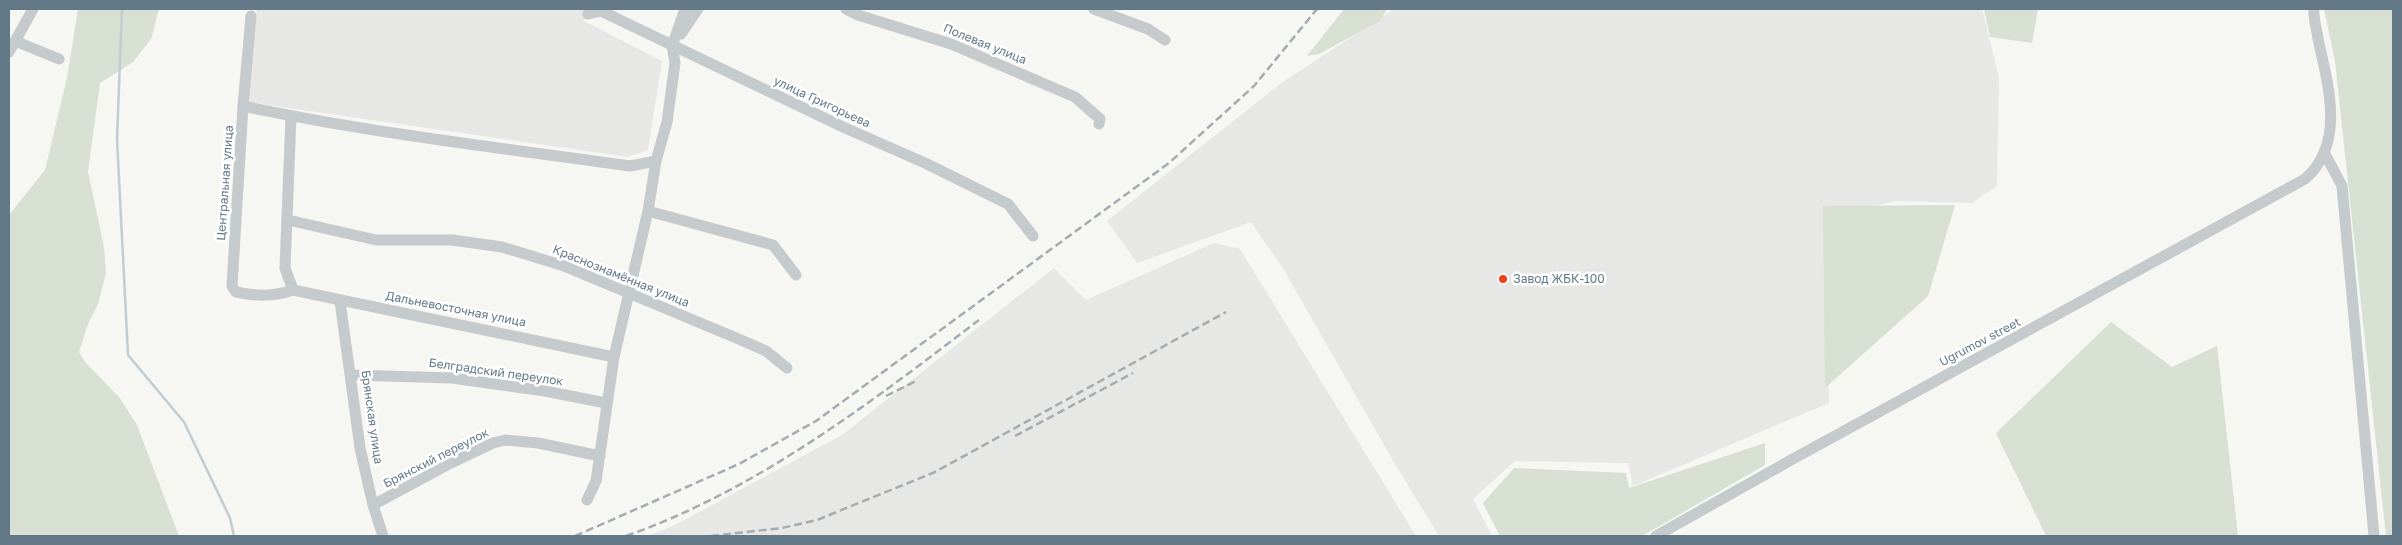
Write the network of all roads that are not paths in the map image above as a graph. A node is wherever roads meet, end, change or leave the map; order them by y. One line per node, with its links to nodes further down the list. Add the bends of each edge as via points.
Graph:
1 (685, 9): 12 (street)
2 (698, 9): 12 (street)
3 (846, 9): 17 (street, Полевая улица, via 951,44 1075,97 1096,114)
4 (1094, 9): 10 (street, via 1148,29)
5 (2314, 9): 18 (street, via 2331,106 2330,137)
6 (28, 10): 11 (street)
7 (601, 10): 8 (street, улица Григорьева); 12 (street, улица Григорьева)
8 (588, 14)
9 (251, 16): 15 (street, Центральная улица)
10 (1165, 40)
11 (15, 41): 13 (street); 14 (street)
12 (672, 46): 19 (street, via 675,63 667,122); 22 (street, улица Григорьева, via 1008,204)
13 (9, 52)
14 (59, 59)
15 (243, 106): 16 (street); 24 (street, Центральная улица, via 232,286 236,292 258,297)
16 (291, 116): 19 (street, via 469,145 630,166); 21 (street)
17 (1099, 124)
18 (2324, 152): 35 (street, Ugrumov street, via 2316,170 2287,190); 36 (street, via 2342,186)
19 (656, 160): 20 (street)
20 (648, 211): 23 (street, via 773,245); 25 (street)
21 (288, 220): 24 (street, via 285,268); 25 (street, Краснознамённая улица, via 376,240 452,240 502,248 564,266)
22 (1033, 236)
23 (796, 275)
24 (292, 290): 26 (street, Дальневосточная улица)
25 (629, 294): 27 (street); 28 (street, Краснознамённая улица, via 741,340 766,352)
26 (340, 301): 27 (street, Дальневосточная улица); 29 (street, Брянская улица)
27 (614, 357): 30 (street)
28 (787, 368)
29 (352, 374): 30 (street, Белградский переулок, via 452,378); 33 (street, Брянская улица, via 360,448)
30 (606, 403): 31 (street)
31 (600, 456): 32 (street, via 596,481); 33 (street, Брянский переулок, via 538,443 505,440 451,463)
32 (587, 500)
33 (373, 505): 34 (street, Брянская улица)
34 (383, 536)
35 (1656, 536)
36 (2374, 536)

